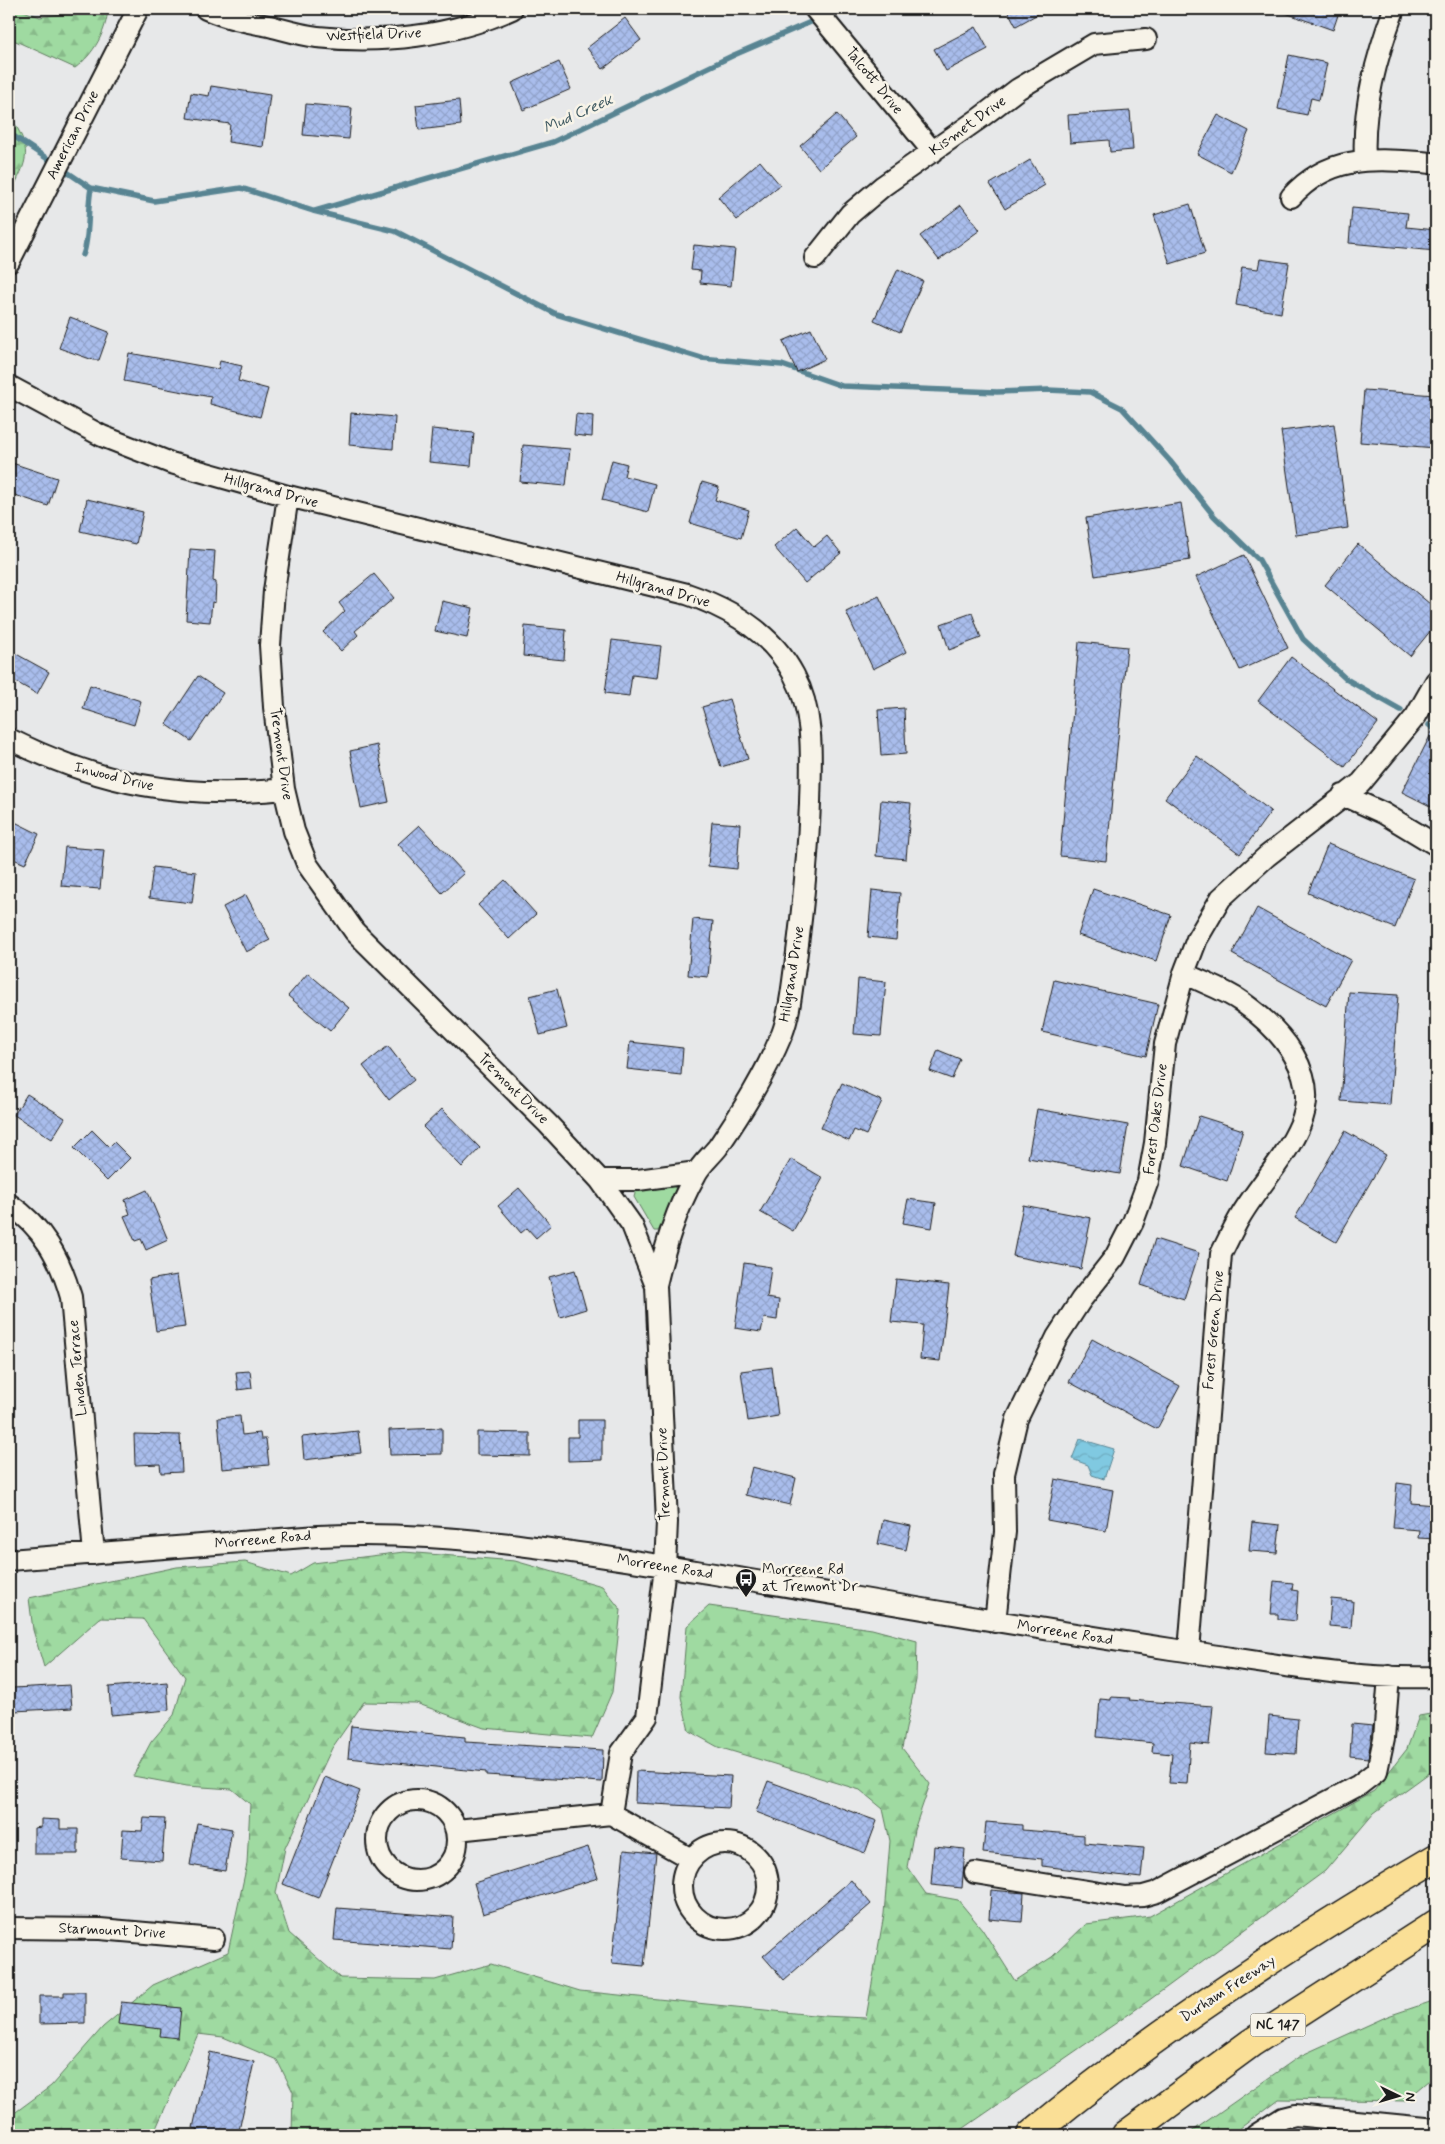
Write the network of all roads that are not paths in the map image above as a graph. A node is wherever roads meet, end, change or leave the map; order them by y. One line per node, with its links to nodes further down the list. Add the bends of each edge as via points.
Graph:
1 (138, 9): 12 (street, American Drive)
2 (206, 9): 3 (street, Westfield Drive, via 222,16 316,36 354,39 451,30 480,23)
3 (512, 9)
4 (815, 9): 7 (street, Talcott Drive)
5 (1394, 9): 8 (street, via 1373,79)
6 (1146, 39): 7 (street, Kismet Drive, via 1094,44 1082,50 1018,89)
7 (933, 152): 11 (street, Kismet Drive, via 883,186 850,214)
8 (1364, 159): 9 (street); 10 (street, via 1334,167 1306,180)
9 (1436, 163)
10 (1291, 197)
11 (815, 258)
12 (9, 262)
13 (9, 386): 14 (street, Hillgrand Drive, via 111,440 171,463)
14 (288, 496): 17 (street, Tremont Drive, via 274,591 270,645); 21 (street, Hillgrand Drive, via 710,602 757,630 780,653 794,674 809,721 812,752 804,897 789,1003 783,1030 757,1088)
15 (1436, 681): 18 (street, Forest Oaks Drive, via 1416,716 1382,759 1361,784)
16 (9, 739): 17 (street, Inwood Drive, via 42,756 81,770 151,788 239,792)
17 (284, 789): 22 (street, Tremont Drive, via 294,831 307,864 355,932)
18 (1343, 795): 19 (street, via 1383,813); 20 (street, Forest Oaks Drive, via 1221,898 1197,939)
19 (1436, 845)
20 (1184, 973): 28 (street, Forest Oaks Drive, via 1165,1044 1148,1180 1133,1222 1115,1257 1080,1300 1057,1337 1017,1419 1004,1474 1005,1532); 29 (street, Forest Green Drive, via 1225,991 1275,1029 1297,1058 1304,1075 1306,1105 1292,1141 1239,1217 1221,1254)
21 (697, 1172): 22 (street, via 638,1180); 24 (street, Hillgrand Drive, via 665,1246)
22 (600, 1180): 24 (street, Tremont Drive, via 632,1224)
23 (9, 1204): 25 (street, Linden Terrace, via 45,1236 64,1273 71,1297)
24 (656, 1286): 27 (street, Tremont Drive, via 667,1522)
25 (94, 1554): 26 (street, Morreene Road); 27 (street, Morreene Road, via 318,1536 390,1535 511,1543)
26 (9, 1560)
27 (665, 1566): 28 (street, Morreene Road); 32 (street, Tremont Drive, via 647,1717 621,1753)
28 (995, 1622): 29 (street, Morreene Road)
29 (1189, 1651): 30 (street, Morreene Road)
30 (1389, 1676): 31 (street, Morreene Road); 36 (street, via 1384,1738 1377,1771 1359,1785 1157,1892 1125,1897)
31 (1436, 1677)
32 (611, 1814): 33 (street); 35 (street)
33 (456, 1830): 33 (street, via 446,1811 432,1802 412,1799 392,1807 377,1828 378,1857 392,1874 410,1881 435,1878 454,1858)
34 (1436, 1858): 41 (highway, Durham Freeway, via 1282,1953 1150,2041)
35 (691, 1859): 35 (street, via 682,1882 683,1897 686,1907 698,1921 719,1930 739,1928 752,1920 765,1904 768,1884 761,1861 744,1847 723,1842 706,1846)
36 (976, 1873)
37 (1436, 1924): 42 (highway, NC 147, via 1251,2044)
38 (9, 1928): 39 (street, Starmount Drive, via 116,1929)
39 (214, 1939)
40 (1436, 2129): 43 (street, via 1296,2115 1283,2118)
41 (1031, 2135)
42 (1126, 2135)
43 (1256, 2135)

